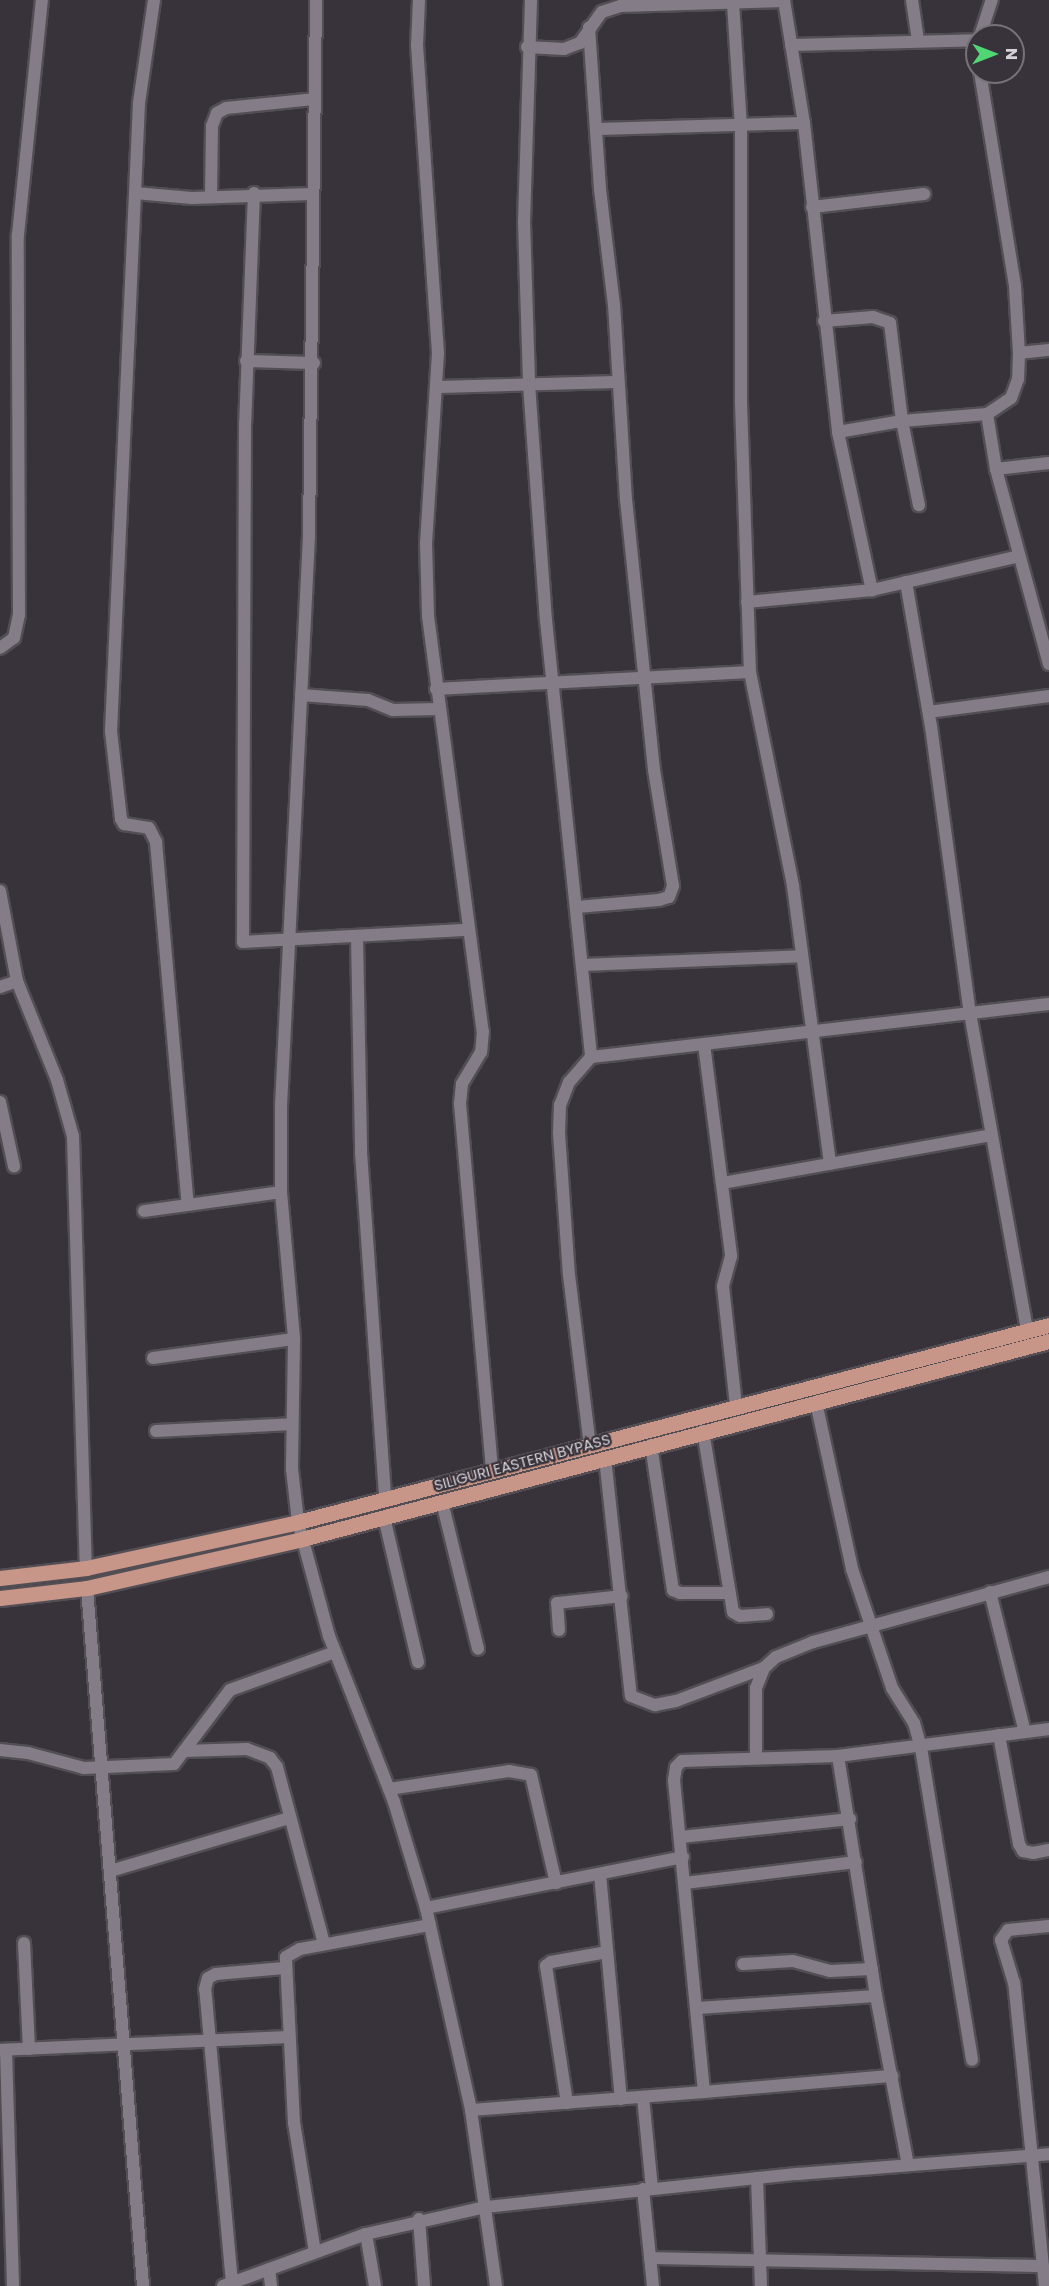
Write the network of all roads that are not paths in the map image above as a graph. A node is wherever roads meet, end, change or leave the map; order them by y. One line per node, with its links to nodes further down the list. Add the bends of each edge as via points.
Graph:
1 (42, 0): 46 (street, via 18,235 19,615 14,638)
2 (154, 0): 22 (street, via 139,103)
3 (316, 0): 18 (street)
4 (419, 0): 35 (street, via 417,45 436,289)
5 (531, 0): 16 (street)
6 (912, 0): 13 (street)
7 (992, 0): 11 (street)
8 (784, 1): 10 (street); 15 (street)
9 (656, 3): 10 (street); 12 (street, via 602,12)
10 (732, 3): 20 (street)
11 (984, 24)
12 (589, 27): 16 (street, via 580,43 564,49); 21 (street)
13 (918, 40): 14 (street); 15 (street)
14 (965, 40)
15 (791, 45): 19 (street)
16 (527, 47): 34 (street, via 524,222)
17 (982, 84): 30 (street, via 1016,286)
18 (314, 99): 24 (street); 26 (street, via 226,108 217,113 212,126)
19 (804, 123): 20 (street); 27 (street)
20 (741, 127): 21 (street); 45 (street, via 741,403)
21 (596, 129): 33 (street)
22 (135, 193): 26 (street); 76 (street, via 111,731 121,819 124,824 149,828 156,842)
23 (254, 193): 24 (street); 26 (street); 31 (street)
24 (311, 194): 32 (street)
25 (924, 194): 27 (street)
26 (211, 197)
27 (812, 207): 28 (street)
28 (824, 321): 37 (street, via 873,317 890,323); 38 (street)
29 (1049, 350): 30 (street)
30 (1019, 353): 36 (street, via 1018,380 1011,398)
31 (246, 361): 32 (street); 60 (street, via 243,942)
32 (314, 363): 52 (street)
33 (618, 382): 34 (street); 49 (street)
34 (529, 384): 35 (street); 50 (street)
35 (436, 387): 51 (street, via 426,543)
36 (987, 414): 37 (street); 40 (street)
37 (902, 421): 38 (street); 41 (street)
38 (838, 432): 44 (street)
39 (1049, 463): 40 (street)
40 (996, 470): 42 (street)
41 (919, 505)
42 (1019, 556): 43 (street); 47 (street)
43 (906, 582): 44 (street); 55 (street)
44 (872, 590): 45 (street)
45 (747, 602): 48 (street)
46 (0, 648)
47 (1049, 664)
48 (750, 672): 49 (street); 61 (street, via 793,886)
49 (644, 678): 50 (street); 57 (street, via 673,886 669,897 659,900)
50 (554, 683): 51 (street); 57 (street)
51 (436, 689): 54 (street)
52 (301, 695): 54 (street, via 368,700 393,710); 60 (street)
53 (1049, 696): 55 (street)
54 (438, 709): 58 (street)
55 (929, 712): 66 (street)
56 (0, 891): 63 (street)
57 (577, 907): 62 (street)
58 (467, 930): 59 (street); 91 (street, via 483,1031 481,1052 462,1084 460,1104)
59 (357, 936): 60 (street); 92 (street, via 361,1152)
60 (289, 941): 75 (street)
61 (802, 956): 62 (street); 67 (street)
62 (582, 965): 69 (street)
63 (17, 981): 64 (street); 97 (street, via 57,1080 73,1136)
64 (0, 987)
65 (1049, 1004): 66 (street)
66 (970, 1013): 67 (street); 71 (street)
67 (812, 1032): 68 (street); 72 (street)
68 (704, 1044): 69 (street); 74 (street)
69 (591, 1057): 88 (street, via 569,1082 560,1106 559,1133 569,1275)
70 (0, 1102): 73 (street)
71 (991, 1135): 72 (street); 79 (street)
72 (830, 1164): 74 (street)
73 (14, 1166)
74 (722, 1183): 84 (street, via 731,1256 723,1286)
75 (281, 1192): 76 (street); 80 (street)
76 (188, 1205): 77 (street)
77 (144, 1211)
78 (1049, 1325): 79 (main road, SILIGURI EASTERN BYPASS)
79 (1027, 1331): 84 (main road, SILIGURI EASTERN BYPASS)
80 (294, 1339): 82 (street); 85 (street)
81 (1049, 1341): 83 (main road, SILIGURI EASTERN BYPASS)
82 (153, 1358)
83 (816, 1402): 87 (main road, SILIGURI EASTERN BYPASS); 106 (street, via 834,1496)
84 (736, 1406): 88 (main road, SILIGURI EASTERN BYPASS)
85 (292, 1424): 86 (street); 95 (street)
86 (156, 1431)
87 (703, 1431): 89 (main road, SILIGURI EASTERN BYPASS); 102 (street)
88 (590, 1444): 91 (main road, SILIGURI EASTERN BYPASS)
89 (651, 1445): 90 (main road, SILIGURI EASTERN BYPASS); 102 (street, via 673,1590)
90 (605, 1458): 93 (main road, SILIGURI EASTERN BYPASS); 103 (street)
91 (492, 1470): 92 (main road, SILIGURI EASTERN BYPASS)
92 (385, 1499): 95 (main road, SILIGURI EASTERN BYPASS)
93 (442, 1502): 94 (main road, SILIGURI EASTERN BYPASS); 108 (street)
94 (384, 1517): 96 (main road, SILIGURI EASTERN BYPASS); 110 (street)
95 (298, 1522): 96 (street); 97 (main road, SILIGURI EASTERN BYPASS)
96 (302, 1539): 100 (main road, SILIGURI EASTERN BYPASS); 109 (street)
97 (86, 1568): 99 (main road, SILIGURI EASTERN BYPASS)
98 (1049, 1577): 101 (street)
99 (0, 1578)
100 (87, 1588): 104 (main road, SILIGURI EASTERN BYPASS); 120 (street)
101 (990, 1592): 106 (street); 113 (street)
102 (728, 1593): 105 (street, via 732,1612 740,1616)
103 (622, 1596): 107 (street, via 557,1603); 111 (street, via 627,1684 631,1696 642,1703 676,1701)
104 (0, 1598)
105 (767, 1614)
106 (871, 1625): 111 (street, via 787,1650); 115 (street, via 892,1688 914,1723)
107 (559, 1630)
108 (477, 1649)
109 (335, 1652): 117 (street, via 230,1690); 121 (street)
110 (418, 1662)
111 (764, 1668): 119 (street, via 756,1688)
112 (1049, 1729): 113 (street)
113 (1025, 1732): 114 (street)
114 (999, 1735): 115 (street); 125 (street, via 1019,1844 1023,1851)
115 (921, 1748): 118 (street); 148 (street)
116 (0, 1750): 120 (street, via 28,1753 69,1766)
117 (184, 1751): 120 (street, via 174,1764 165,1766); 122 (street, via 260,1751 277,1767)
118 (838, 1756): 119 (street); 123 (street)
119 (756, 1758): 124 (street, via 693,1758 676,1767)
120 (101, 1767): 128 (street)
121 (388, 1789): 130 (street, via 509,1771 531,1775); 132 (street)
122 (289, 1818): 128 (street); 136 (street)
123 (850, 1819): 124 (street); 127 (street)
124 (681, 1837): 126 (street)
125 (1049, 1850)
126 (683, 1857): 129 (street); 131 (street)
127 (856, 1862): 131 (street); 140 (street)
128 (110, 1871): 145 (street)
129 (600, 1874): 130 (street); 137 (street)
130 (556, 1883): 132 (street)
131 (685, 1883): 142 (street)
132 (426, 1908): 133 (street)
133 (430, 1925): 136 (street); 154 (street)
134 (1049, 1926): 156 (street, via 1001,1934 1014,1983)
135 (24, 1943): 146 (street)
136 (324, 1944): 139 (street, via 291,1952)
137 (607, 1952): 152 (street); 153 (street, via 546,1966)
138 (743, 1964): 140 (street, via 793,1961 830,1971)
139 (284, 1968): 143 (street); 144 (street, via 208,1978 205,1989)
140 (872, 1969): 141 (street)
141 (876, 1996): 142 (street); 149 (street)
142 (698, 2008): 150 (street)
143 (288, 2037): 144 (street); 163 (street, via 294,2123)
144 (209, 2041): 145 (street); 168 (street)
145 (122, 2045): 146 (street); 170 (street)
146 (29, 2049): 147 (street)
147 (3, 2050): 169 (street)
148 (972, 2060)
149 (892, 2076): 150 (street); 157 (street)
150 (704, 2092): 151 (street)
151 (643, 2097): 152 (street); 159 (street)
152 (621, 2099): 153 (street)
153 (567, 2103): 154 (street)
154 (471, 2110): 160 (street)
155 (1049, 2154): 156 (street)
156 (1034, 2156): 157 (street); 166 (street)
157 (908, 2165): 158 (street)
158 (757, 2178): 159 (street); 165 (street)
159 (647, 2189): 160 (street); 164 (street)
160 (486, 2208): 161 (street); 174 (street)
161 (419, 2219): 162 (street); 173 (street)
162 (366, 2234): 163 (street); 172 (street)
163 (315, 2252): 167 (street)
164 (650, 2258): 165 (street); 175 (street)
165 (760, 2260): 166 (street); 176 (street)
166 (1043, 2266): 177 (street)
167 (269, 2269): 168 (street); 171 (street)
168 (228, 2284)
169 (13, 2286)
170 (143, 2286)
171 (271, 2286)
172 (375, 2286)
173 (424, 2286)
174 (496, 2286)
175 (653, 2286)
176 (760, 2286)
177 (1045, 2286)

